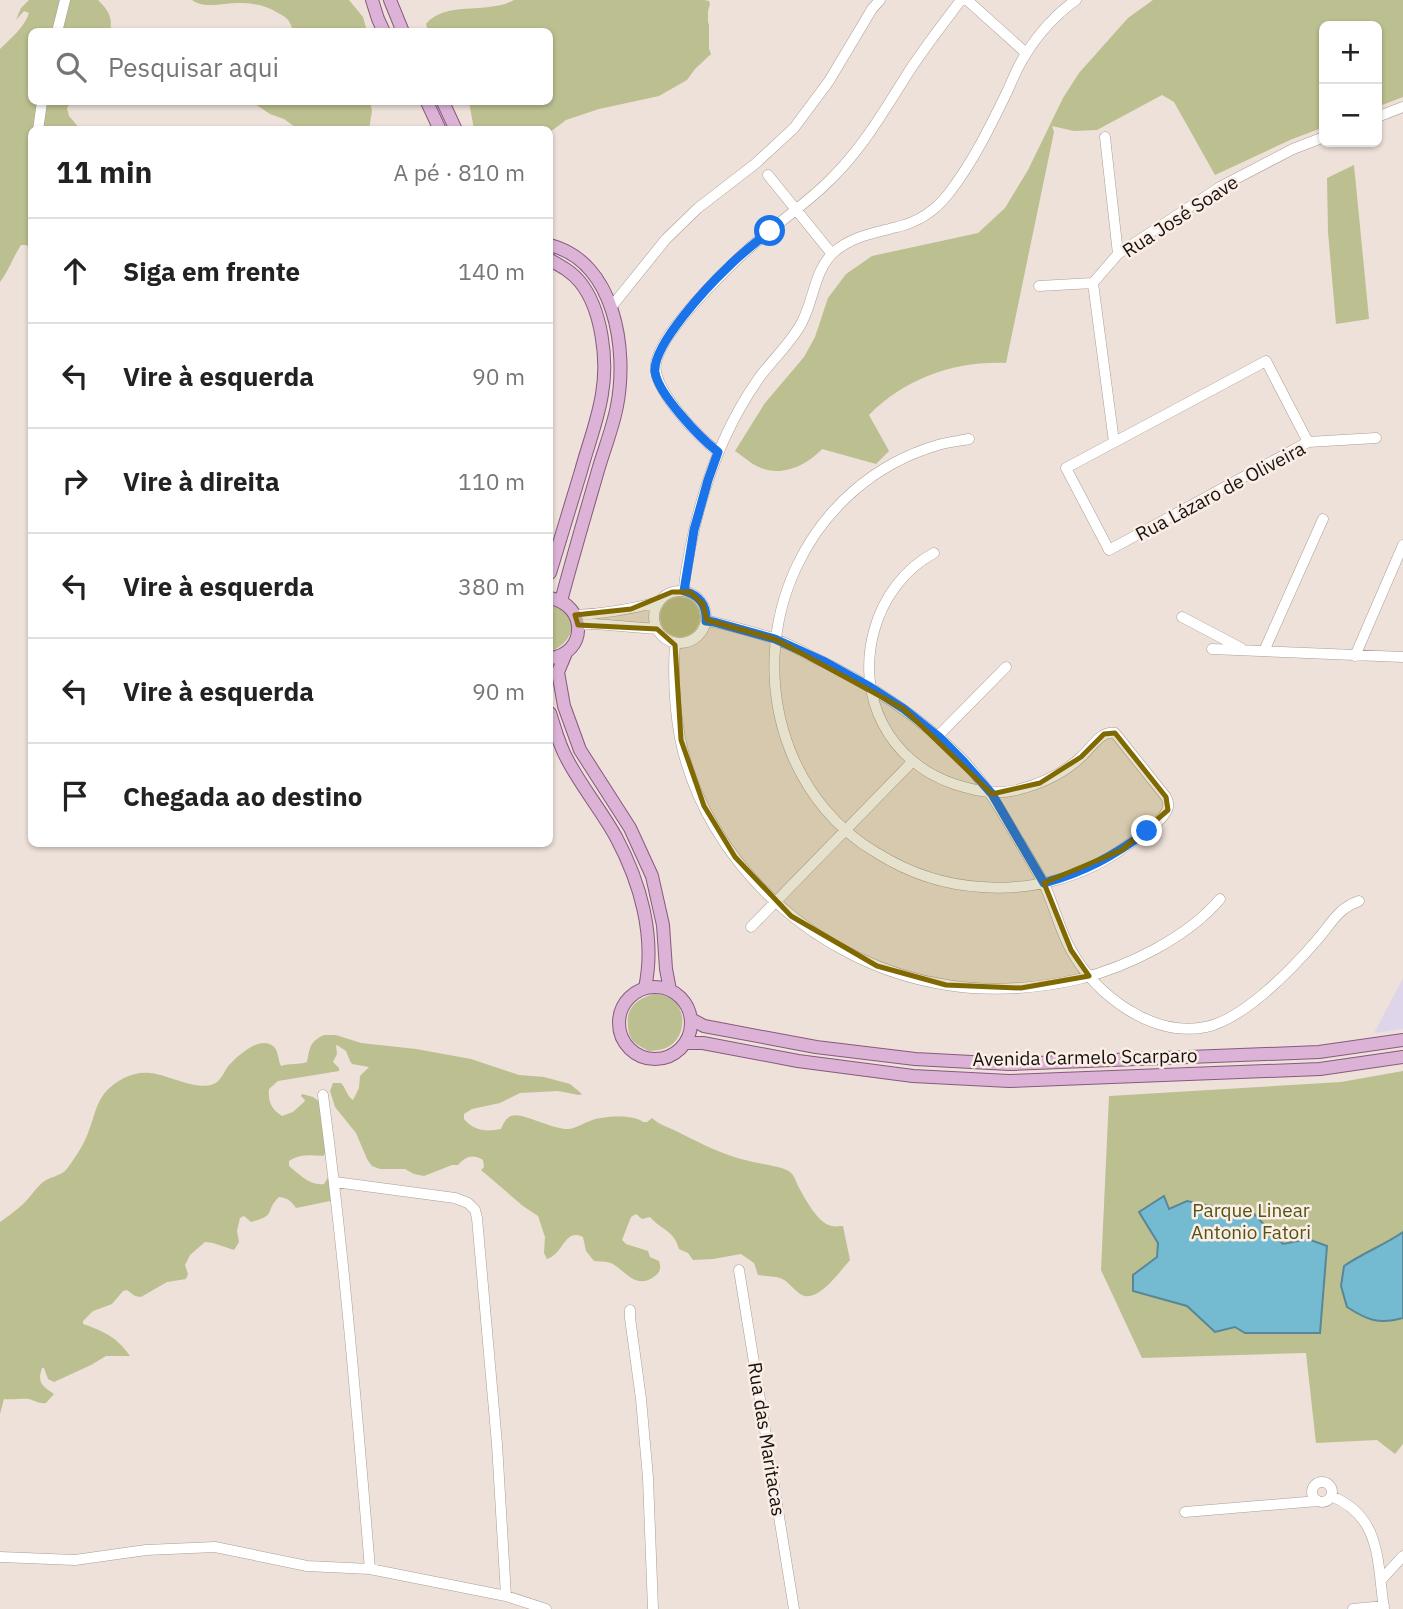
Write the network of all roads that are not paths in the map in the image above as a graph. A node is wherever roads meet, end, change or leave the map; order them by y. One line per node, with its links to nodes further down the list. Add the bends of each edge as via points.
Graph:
1 (65, 0): 8 (street)
2 (372, 0): 9 (main road)
3 (390, 0): 10 (main road)
4 (880, 0): 30 (street, via 794,128 666,239)
5 (961, 0): 23 (street, via 873,130 831,180)
6 (967, 0): 11 (street)
7 (1076, 0): 11 (street, via 1060,11)
8 (59, 28)
9 (382, 28)
10 (401, 28)
11 (1026, 54): 25 (street, via 966,170 934,209 918,220 857,238)
12 (42, 105): 17 (street)
13 (428, 105): 18 (main road)
14 (444, 105): 19 (main road)
15 (1403, 107): 16 (street)
16 (1382, 115)
17 (39, 126)
18 (438, 126)
19 (454, 126)
20 (1105, 137): 26 (street)
21 (1319, 139): 26 (street, Rua José Soave, via 1220,187)
22 (768, 175): 23 (street)
23 (796, 211): 25 (street); 35 (street, via 730,265 688,310 656,363 658,382 668,397)
24 (553, 245): 30 (main road, via 582,261 600,281)
25 (832, 254): 35 (street, via 795,334 748,394)
26 (1118, 254): 28 (street, Rua José Soave)
27 (553, 262): 39 (main road, via 570,272 589,295 604,354 597,420)
28 (1093, 283): 29 (street); 33 (street)
29 (1039, 286)
30 (612, 306): 41 (main road, via 620,371 617,405)
31 (1376, 438): 34 (street, Rua Lázaro de Oliveira)
32 (969, 439): 47 (street, via 911,454 860,485 838,505 802,553 780,608)
33 (1114, 442): 34 (street, via 1266,361); 34 (street, Rua Lázaro de Oliveira, via 1066,468 1109,550)
34 (1308, 442)
35 (718, 452): 40 (street, via 694,530)
36 (1323, 519): 51 (street)
37 (1403, 545): 53 (street)
38 (934, 553): 57 (street, via 907,572 886,600 870,649)
39 (553, 563)
40 (684, 591): 42 (street, via 667,594); 45 (street, via 703,604)
41 (555, 599): 44 (main road, via 569,607)
42 (659, 602): 44 (street); 46 (street, via 654,612)
43 (1182, 617): 50 (street)
44 (577, 620): 46 (street); 52 (main road, via 577,636)
45 (706, 621): 47 (street); 48 (street, via 697,637)
46 (657, 629): 48 (street)
47 (775, 639): 57 (street); 62 (street, via 776,701 784,735 808,786)
48 (675, 643): 65 (street, via 675,710 692,778 718,833)
49 (1212, 649): 50 (street)
50 (1245, 650): 51 (street)
51 (1264, 651): 53 (street)
52 (566, 653): 55 (main road); 70 (main road, via 558,672 564,706 580,750 630,828 652,876)
53 (1355, 656): 54 (street)
54 (1403, 657)
55 (553, 658)
56 (1006, 667): 59 (street)
57 (870, 687): 59 (street); 60 (street, via 883,723)
58 (553, 721): 69 (main road, via 566,757 615,836 637,882 647,928 650,968)
59 (939, 737): 61 (street)
60 (912, 762): 61 (street, via 950,783); 62 (street)
61 (992, 794): 63 (street); 63 (street, via 1052,777 1110,732 1119,737 1166,797 1164,815 1122,850 1077,873)
62 (845, 831): 63 (street, via 891,862 941,881 995,888); 65 (street)
63 (1044, 883): 68 (street, via 1071,950)
64 (1220, 899): 68 (street, via 1154,949)
65 (776, 901): 67 (street); 68 (street, via 845,951 909,977 985,989 1057,984)
66 (1359, 901): 68 (street, via 1342,909 1265,992 1208,1027 1170,1027 1134,1014)
67 (751, 927)
68 (1089, 976)
69 (645, 988): 70 (main road); 73 (main road, via 634,993 620,1013 622,1038 629,1048 640,1056 664,1058)
70 (670, 990): 71 (main road, via 688,1007)
71 (691, 1019): 72 (main road, Avenida Carmelo Scarparo, via 704,1026 816,1047 1009,1064 1319,1052); 73 (main road)
72 (1403, 1040)
73 (685, 1043): 74 (main road, Avenida Carmelo Scarparo, via 913,1076 1009,1081 1321,1069)
74 (1403, 1058)
75 (323, 1095): 76 (street)
76 (335, 1182): 84 (street); 86 (street, via 447,1196 475,1210)
77 (739, 1270): 90 (street, Rua das Maritacas)
78 (631, 1310): 89 (street, via 648,1478)
79 (1331, 1496): 80 (street); 80 (street, via 1328,1484 1319,1483 1313,1490); 85 (street, via 1345,1501 1366,1521)
80 (1318, 1501): 81 (street)
81 (1185, 1512)
82 (1403, 1556): 85 (street)
83 (0, 1557): 84 (street, via 75,1560 146,1550 215,1548 307,1566)
84 (370, 1569): 86 (street)
85 (1381, 1580): 87 (street)
86 (506, 1596): 88 (street)
87 (1384, 1608): 91 (street)
88 (546, 1609)
89 (653, 1609)
90 (794, 1609)
91 (1353, 1609)

